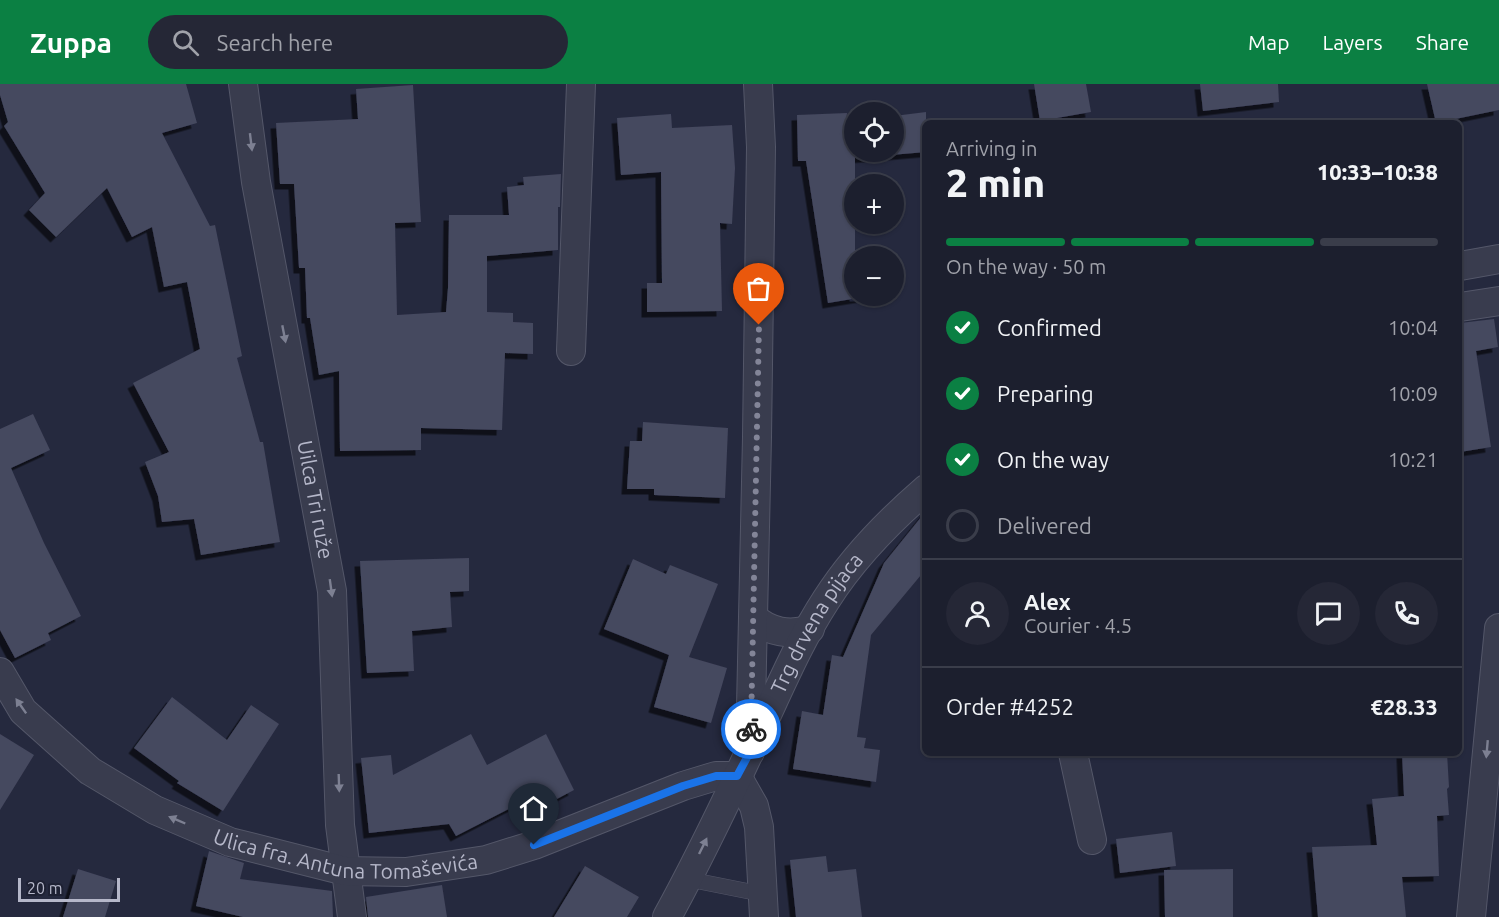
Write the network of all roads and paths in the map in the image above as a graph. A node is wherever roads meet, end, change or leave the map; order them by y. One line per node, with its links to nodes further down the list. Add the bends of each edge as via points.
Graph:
1 (243, 84): 18 (street, Uilca Tri ruže, one-way to 18, via 256,182 332,591)
2 (581, 84): 8 (street)
3 (758, 84): 10 (street, via 761,147)
4 (1499, 259): 5 (street)
5 (1462, 266)
6 (1499, 301): 7 (street)
7 (1462, 307)
8 (571, 351)
9 (922, 492): 12 (street, Trg drvena pijaca, via 861,555 826,600)
10 (754, 618): 12 (street, via 760,624 791,634); 14 (street)
11 (1499, 628): 23 (street, one-way to 23)
12 (810, 629): 14 (street, Trg drvena pijaca)
13 (0, 672): 18 (street, Ulica fra. Antuna Tomaševića, one-way to 13, via 230,842 155,810 90,771 23,711)
14 (750, 752): 16 (street, Trg drvena pijaca)
15 (1074, 756): 17 (street)
16 (737, 776): 18 (street, Ulica fra. Antuna Tomaševića, via 716,776 683,786 486,860 406,872); 19 (street, Trg drvena pijaca, one-way to 16); 20 (street, via 754,806 759,827)
17 (1092, 840)
18 (345, 871): 21 (street, Uilca Tri ruže)
19 (687, 879): 20 (lane); 22 (street, Trg drvena pijaca)
20 (763, 906)
21 (352, 917)
22 (667, 917)
23 (1471, 917)

